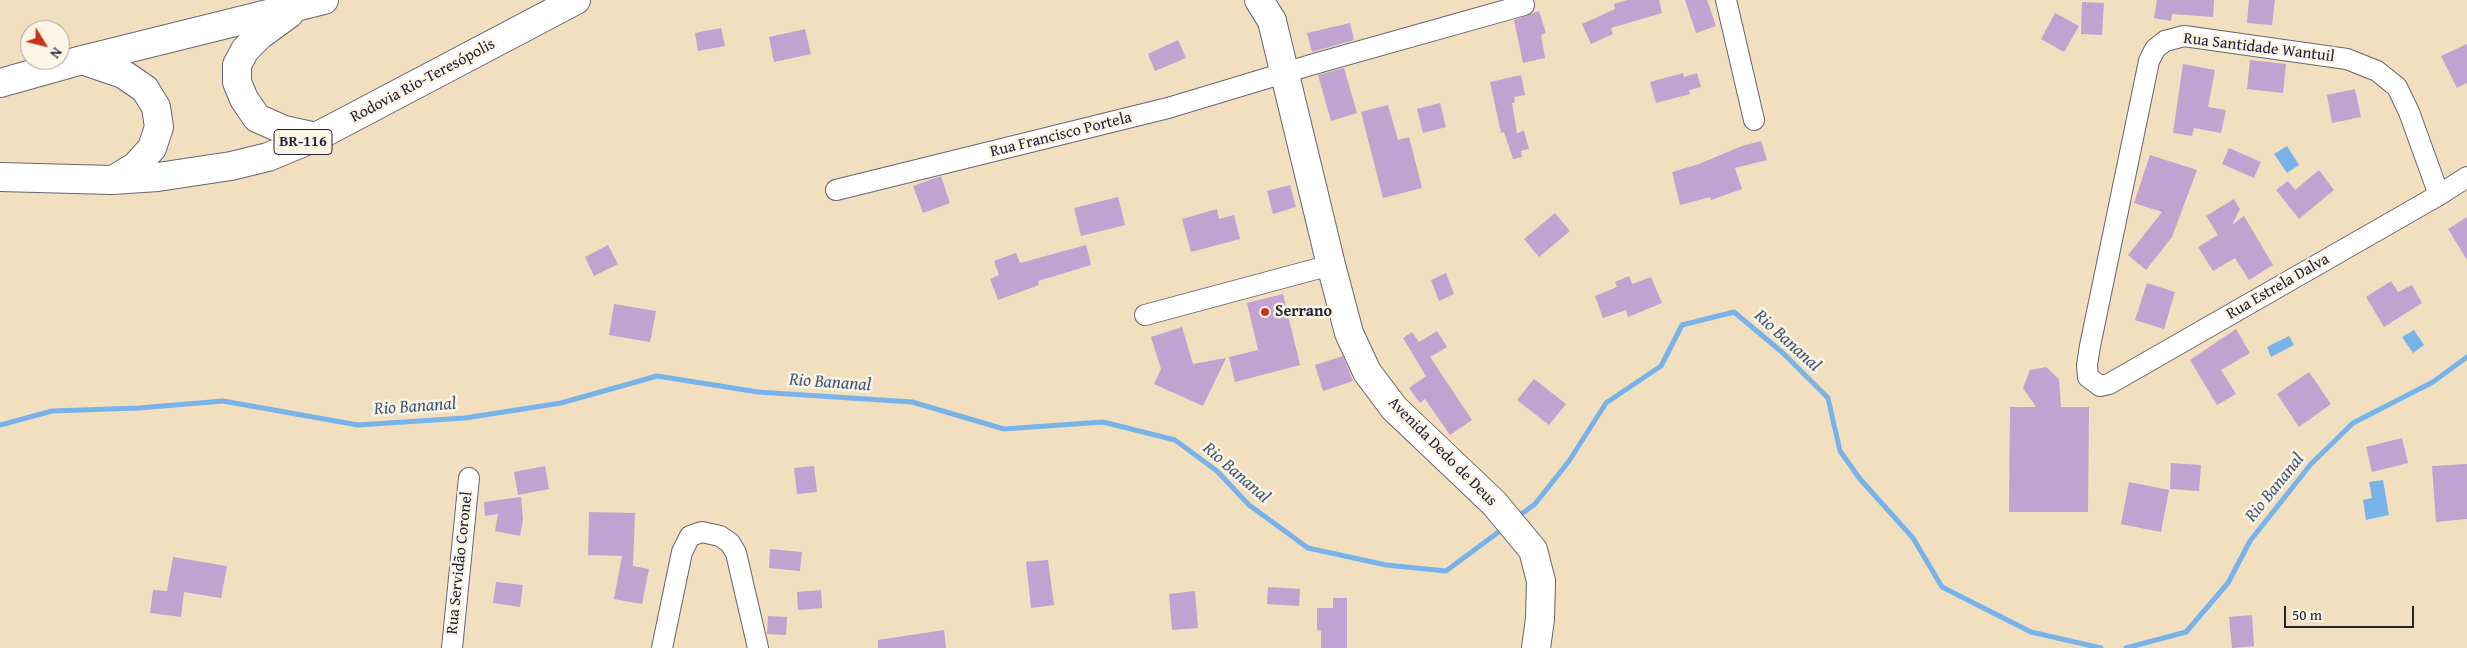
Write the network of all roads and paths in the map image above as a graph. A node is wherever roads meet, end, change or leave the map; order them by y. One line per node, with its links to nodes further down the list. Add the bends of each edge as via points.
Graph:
1 (324, 0): 5 (main road)
2 (576, 0): 11 (main road, Rodovia Rio-Teresópolis / BR-116)
3 (1726, 0): 10 (street)
4 (1524, 4): 8 (street, Rua Francisco Portela)
5 (298, 7): 7 (main road); 11 (main road, via 245,50 237,65 237,82 257,118 284,130)
6 (1267, 7): 8 (main road, Avenida Dedo de Deus)
7 (82, 60): 9 (main road); 14 (main road, via 123,74 145,89 156,107 159,128 152,148 136,166)
8 (1284, 74): 15 (street, Rua Francisco Portela, via 1168,108); 17 (main road, Avenida Dedo de Deus)
9 (0, 83)
10 (1754, 120)
11 (316, 137): 14 (main road, Rodovia Rio-Teresópolis / BR-116, via 231,166)
12 (0, 177): 14 (main road, Rodovia Rio-Teresópolis / BR-116)
13 (2467, 177): 16 (street, Rua Estrela Dalva)
14 (112, 180)
15 (836, 190)
16 (2439, 194): 19 (street, Rua Estrela Dalva, via 2109,384 2100,386); 19 (street, Rua Santidade Wantuil, via 2397,87 2376,71 2347,59 2184,36 2165,41 2155,49 2149,61 2090,346)
17 (1331, 265): 18 (street); 24 (main road, Avenida Dedo de Deus, via 1349,333 1367,372 1394,408 1494,503 1533,550 1541,581)
18 (1145, 315)
19 (2088, 377)
20 (468, 478): 21 (street, Rua Servidão Coronel)
21 (452, 648)
22 (662, 648): 23 (street, via 682,552 690,536 702,532 730,542 736,553)
23 (758, 648)
24 (1536, 648)

